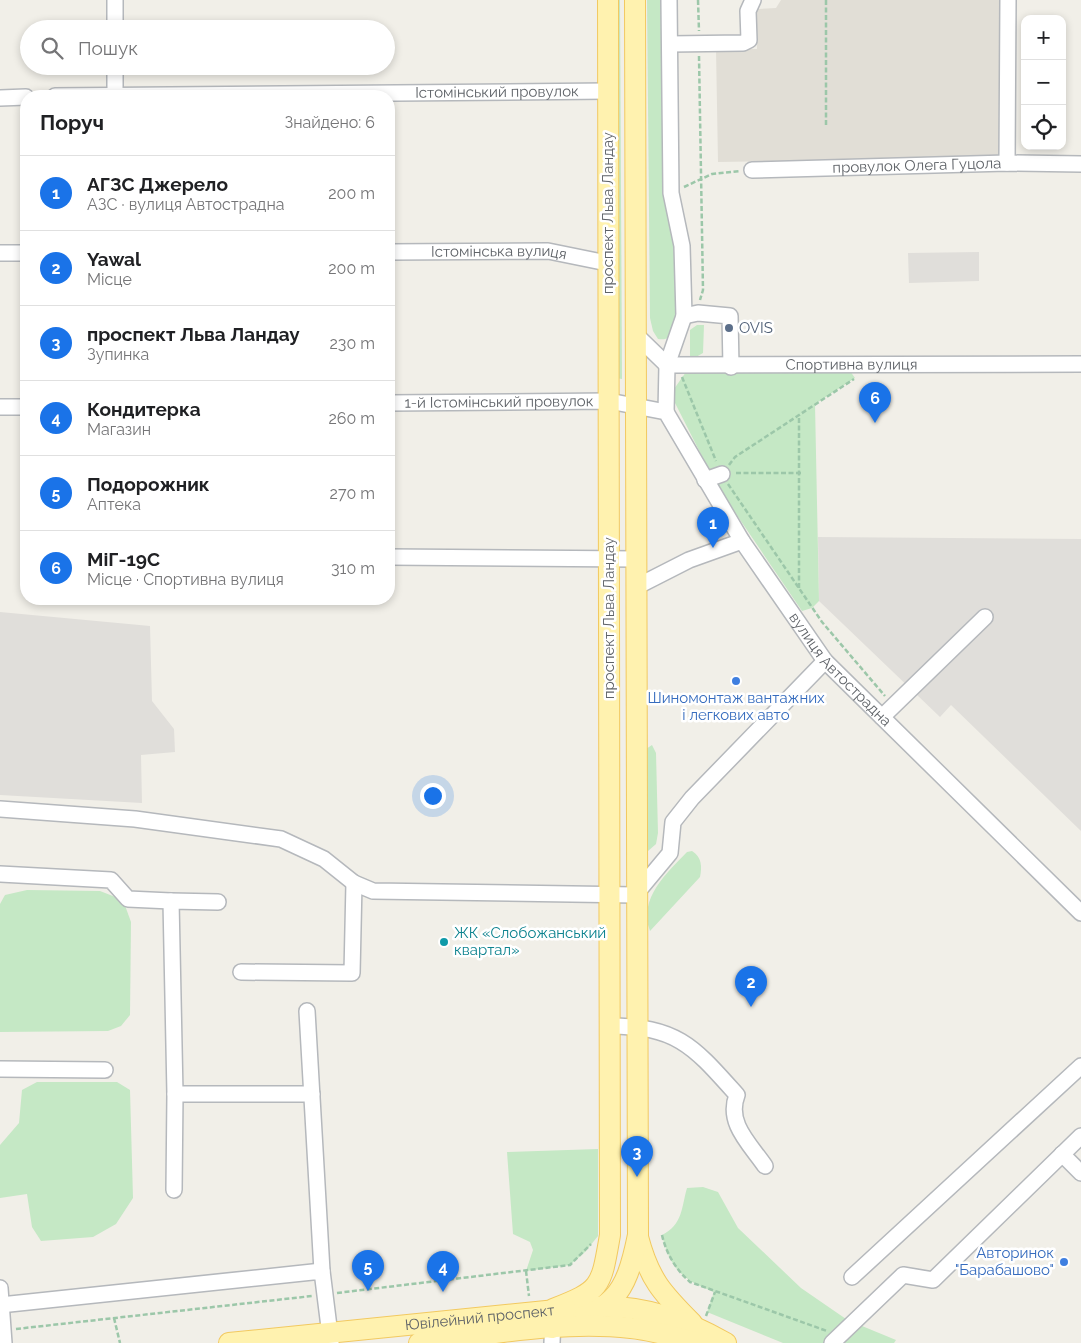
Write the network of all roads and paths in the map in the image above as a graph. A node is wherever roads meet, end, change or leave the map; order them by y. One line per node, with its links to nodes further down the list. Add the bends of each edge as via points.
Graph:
1 (115, 0): 9 (street)
2 (608, 0): 14 (main road, проспект Льва Ландау)
3 (635, 0): 29 (main road, проспект Льва Ландау)
4 (669, 0): 10 (street)
5 (698, 0): 11 (path)
6 (753, 0): 11 (street, via 748,11 749,40 743,43)
7 (826, 0): 18 (path)
8 (1008, 0): 19 (street)
9 (115, 20)
10 (670, 44): 11 (street); 23 (street)
11 (699, 44): 22 (path)
12 (115, 75): 13 (street)
13 (115, 90)
14 (608, 92): 15 (street, Істомінський провулок); 27 (main road, проспект Льва Ландау)
15 (395, 94)
16 (20, 97): 17 (street)
17 (0, 98)
18 (826, 126)
19 (1007, 163): 20 (street, провулок Олега Гуцола); 21 (street, провулок Олега Гуцола)
20 (1081, 164)
21 (752, 170): 22 (path, via 724,171)
22 (702, 178): 23 (path); 28 (path, via 703,290)
23 (671, 193): 28 (street)
24 (395, 252): 27 (street, Істомінська вулиця, via 548,251)
25 (0, 253): 26 (street)
26 (20, 253)
27 (607, 263): 35 (main road, проспект Льва Ландау)
28 (691, 315): 31 (street); 34 (street, via 730,316)
29 (635, 334): 31 (street); 37 (main road, проспект Льва Ландау)
30 (1081, 364): 33 (street, Спортивна вулиця)
31 (667, 365): 32 (street, Спортивна вулиця); 40 (street)
32 (683, 365): 34 (street, Спортивна вулиця); 43 (path, via 683,385)
33 (874, 365): 34 (street, Спортивна вулиця); 41 (path)
34 (732, 367)
35 (609, 401): 36 (street, 1-й Істомінський провулок); 37 (street, 1-й Істомінський провулок); 47 (main road, проспект Льва Ландау)
36 (395, 403)
37 (637, 405): 40 (street); 48 (main road, проспект Льва Ландау)
38 (0, 407): 39 (street)
39 (20, 407)
40 (666, 412): 44 (street, вулиця Автострадна)
41 (800, 415): 42 (path); 43 (path, via 735,457)
42 (801, 473): 43 (path); 50 (path)
43 (722, 474): 44 (street); 50 (path)
44 (705, 480): 45 (street, вулиця Автострадна)
45 (742, 541): 49 (street, via 689,560); 52 (street, вулиця Автострадна)
46 (395, 557): 47 (street)
47 (609, 559): 48 (street); 58 (main road, проспект Льва Ландау)
48 (636, 559): 49 (main road, проспект Льва Ландау)
49 (636, 587): 59 (main road, проспект Льва Ландау)
50 (799, 589): 53 (path, via 865,676)
51 (985, 617): 53 (street)
52 (825, 661): 54 (street, вулиця Автострадна); 59 (street, via 692,798 673,822 670,853)
53 (894, 705): 54 (street)
54 (882, 717): 62 (street, вулиця Автострадна)
55 (0, 809): 57 (street, via 135,819 281,839 324,860)
56 (0, 874): 60 (street, via 110,880 128,899)
57 (354, 883): 58 (street, via 380,892); 63 (street, via 352,972)
58 (609, 895): 59 (street); 65 (main road, проспект Льва Ландау)
59 (635, 895): 66 (main road, проспект Льва Ландау)
60 (171, 901): 61 (street); 70 (street)
61 (218, 902)
62 (1081, 913)
63 (241, 972)
64 (307, 1011): 71 (street)
65 (609, 1026): 66 (street); 79 (main road, проспект Льва Ландау)
66 (636, 1026): 74 (street, via 679,1038 704,1058 737,1095 732,1107 734,1118); 77 (main road, проспект Льва Ландау)
67 (1081, 1066): 82 (street)
68 (0, 1069): 69 (street)
69 (105, 1070)
70 (175, 1094): 71 (street); 76 (street)
71 (312, 1094): 80 (street)
72 (1081, 1136): 73 (street)
73 (1062, 1154): 75 (street); 97 (street, via 932,1280 903,1275)
74 (765, 1166)
75 (1081, 1173)
76 (174, 1190)
77 (638, 1235): 83 (main road); 93 (main road, via 650,1274 663,1294)
78 (662, 1235): 85 (path, via 665,1248 680,1274 690,1282)
79 (602, 1238): 81 (path, via 570,1265); 83 (main road); 92 (main road, via 603,1272 594,1289)
80 (322, 1271): 86 (street); 88 (street)
81 (526, 1271): 86 (path); 87 (path)
82 (852, 1277)
83 (625, 1283): 89 (main road); 90 (main road)
84 (0, 1288): 88 (street)
85 (715, 1292): 93 (path); 97 (path)
86 (325, 1295): 91 (path); 96 (street)
87 (529, 1296)
88 (1, 1305): 95 (street)
89 (605, 1307): 90 (main road, Ювілейний проспект); 92 (main road, Ювілейний проспект)
90 (639, 1309): 93 (main road, Ювілейний проспект); 94 (main road)
91 (114, 1318): 95 (path); 98 (path)
92 (552, 1327): 94 (main road, Ювілейний проспект, via 606,1326); 96 (main road, Ювілейний проспект); 100 (main road, Ювілейний проспект)
93 (700, 1329): 94 (main road, Ювілейний проспект); 101 (main road, Ювілейний проспект)
94 (667, 1334)
95 (4, 1337)
96 (330, 1338): 99 (main road, Ювілейний проспект)
97 (836, 1339)
98 (120, 1343)
99 (229, 1343)
100 (419, 1343)
101 (726, 1343)

